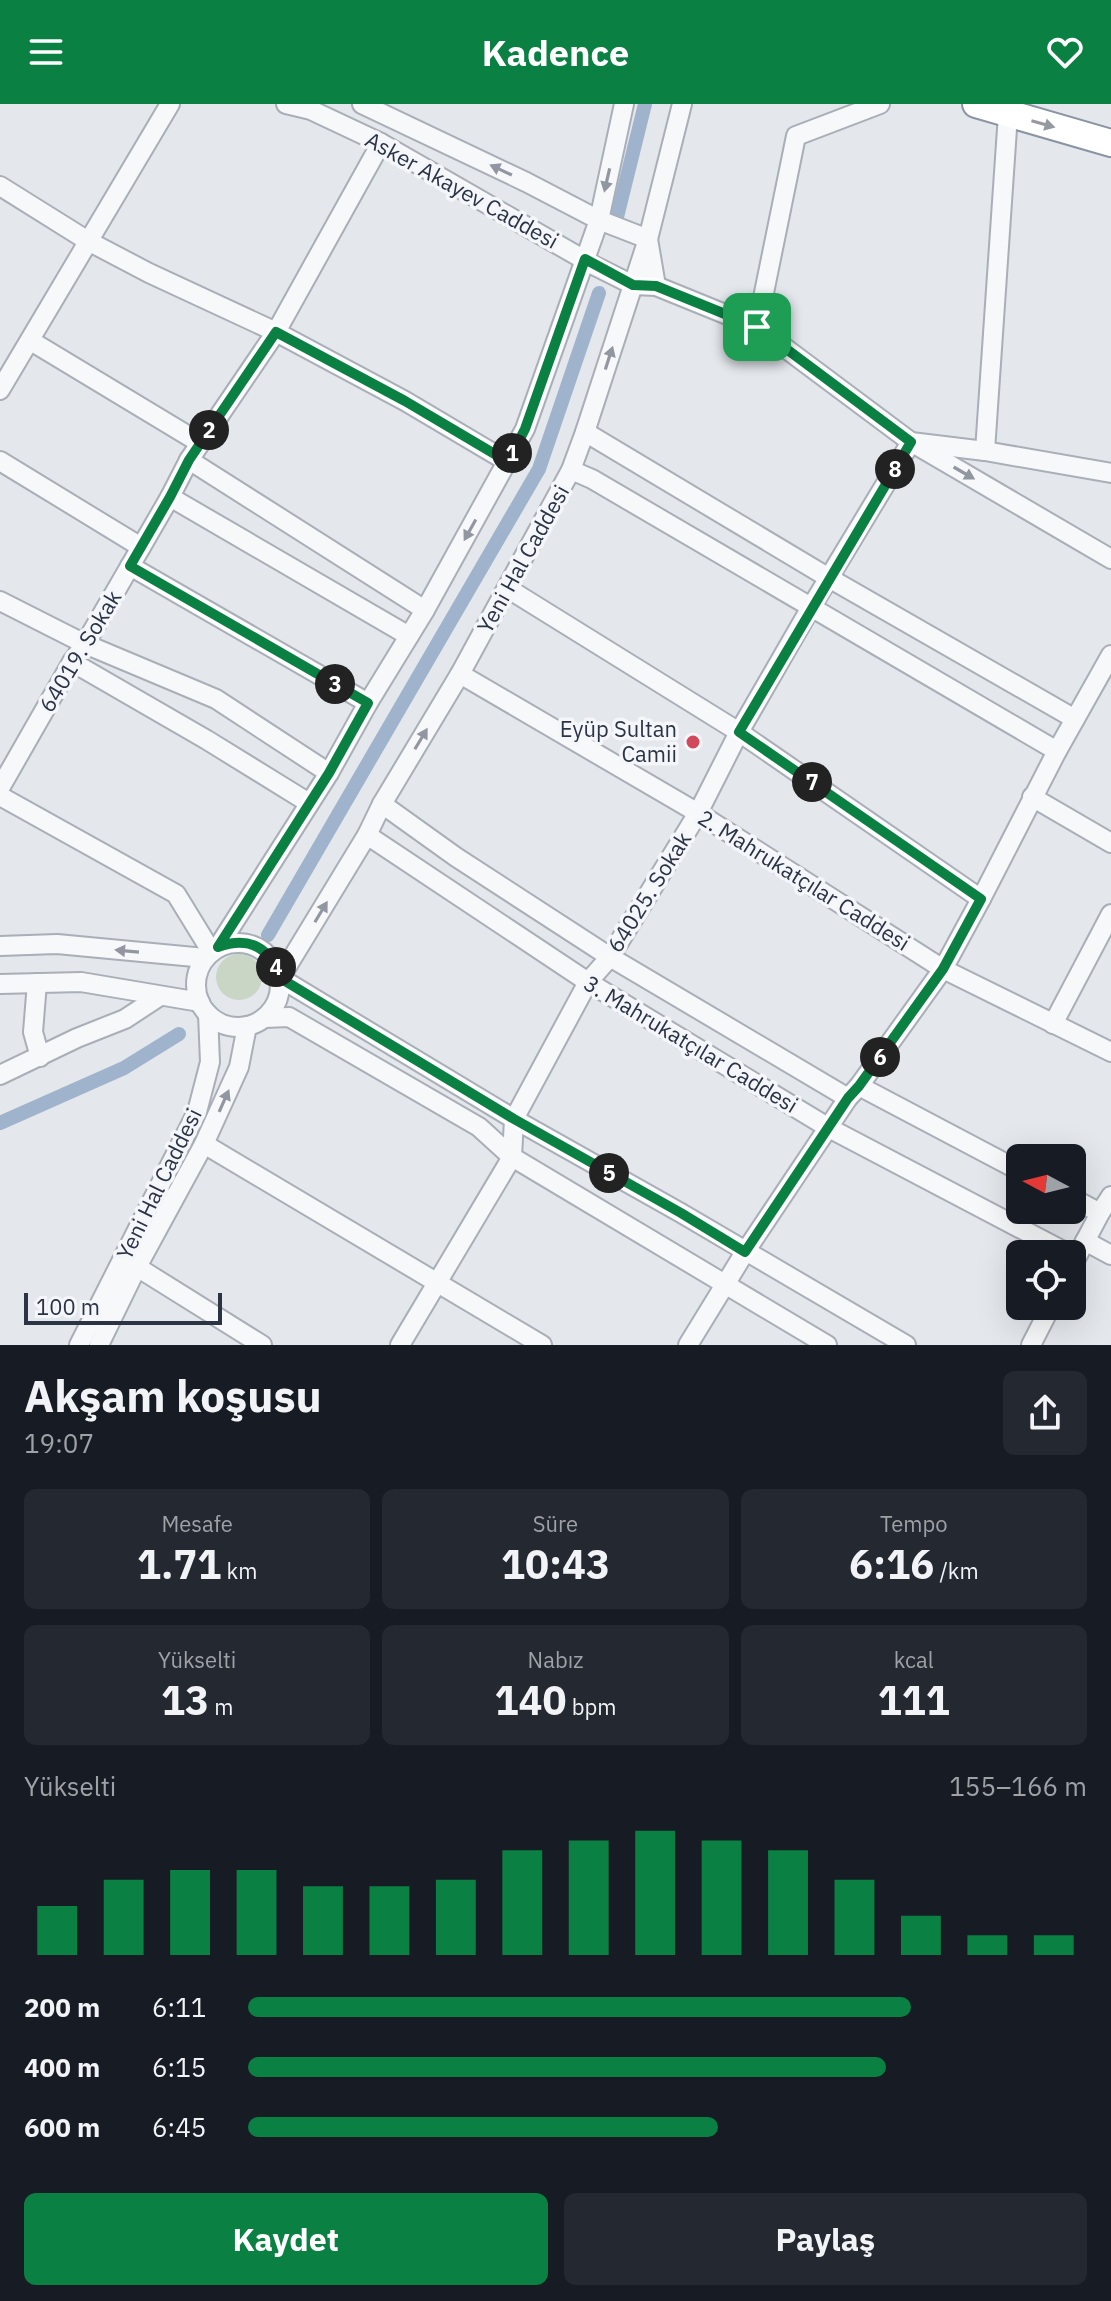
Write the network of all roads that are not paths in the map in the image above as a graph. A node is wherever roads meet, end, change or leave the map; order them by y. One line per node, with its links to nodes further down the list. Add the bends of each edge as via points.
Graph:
1 (170, 104): 14 (street)
2 (286, 104): 9 (street, Asker Akayev Caddesi)
3 (362, 104): 12 (street, Asker Akayev Caddesi, one-way to 3)
4 (624, 104): 12 (street, one-way to 12)
5 (682, 104): 13 (street, Yeni Hal Caddesi)
6 (880, 104): 18 (street, via 796,136)
7 (976, 104): 8 (highway)
8 (1008, 114): 10 (highway, one-way to 10); 25 (street)
9 (381, 143): 15 (street, Asker Akayev Caddesi); 19 (street, 64019. Sokak)
10 (1111, 143)
11 (0, 186): 14 (street)
12 (599, 220): 13 (street, Asker Akayev Caddesi); 15 (street)
13 (648, 239): 16 (street, Yeni Hal Caddesi); 17 (street)
14 (88, 241): 19 (street); 20 (street)
15 (585, 259): 16 (street, Asker Akayev Caddesi); 28 (street, via 525,429)
16 (633, 285): 17 (street); 22 (street, Yeni Hal Caddesi, one-way to 16)
17 (656, 286): 18 (street)
18 (757, 327): 23 (street)
19 (276, 332): 24 (street, 64019. Sokak); 28 (street)
20 (31, 341): 21 (street); 24 (street)
21 (0, 390)
22 (585, 432): 29 (street, Yeni Hal Caddesi); 35 (street)
23 (911, 442): 25 (street); 33 (street, one-way to 33); 35 (street, 64025. Sokak)
24 (200, 443): 26 (street, 64019. Sokak)
25 (985, 451): 30 (street)
26 (189, 460): 31 (street, 64019. Sokak); 39 (street)
27 (0, 461): 32 (street)
28 (508, 462): 39 (street, one-way to 39)
29 (571, 470): 36 (street, Yeni Hal Caddesi); 38 (street)
30 (1111, 473)
31 (170, 497): 32 (street, 64019. Sokak); 40 (street)
32 (141, 547): 34 (street, 64019. Sokak)
33 (1111, 559)
34 (130, 566): 41 (street, 64019. Sokak); 45 (street)
35 (829, 578): 38 (street, 64025. Sokak); 46 (street)
36 (507, 588): 44 (street, Yeni Hal Caddesi); 47 (street)
37 (0, 601): 41 (street)
38 (810, 609): 47 (street, 64025. Sokak); 48 (street)
39 (425, 610): 40 (street)
40 (409, 636): 45 (street)
41 (85, 644): 43 (street, 64019. Sokak); 49 (street, via 216,699)
42 (1111, 656): 46 (street)
43 (72, 662): 50 (street, 64019. Sokak); 53 (street)
44 (460, 674): 54 (street, Yeni Hal Caddesi, one-way to 44); 55 (street, 2. Mahrukatçılar Caddesi)
45 (368, 703): 49 (street)
46 (1075, 719): 48 (street)
47 (739, 732): 55 (street, 64025. Sokak); 58 (street)
48 (1057, 751): 52 (street)
49 (329, 773): 53 (street)
50 (0, 788)
51 (0, 796): 61 (street, via 176,894)
52 (1032, 797): 57 (street); 58 (street)
53 (309, 803): 61 (street)
54 (382, 804): 56 (street, Yeni Hal Caddesi); 62 (street, 3. Mahrukatçılar Caddesi)
55 (698, 813): 62 (street, 64025. Sokak); 63 (street, 2. Mahrukatçılar Caddesi)
56 (367, 835): 64 (street, Yeni Hal Caddesi, one-way to 56); 65 (street, 3. Mahrukatçılar Caddesi)
57 (1111, 843)
58 (981, 899): 63 (street)
59 (1111, 914): 71 (street)
60 (0, 946): 61 (street, one-way to 60)
61 (211, 952): 64 (street, via 231,943 257,946 276,965); 69 (street, via 196,977)
62 (610, 957): 65 (street, 64025. Sokak); 75 (street, 3. Mahrukatçılar Caddesi)
63 (943, 969): 71 (street, 2. Mahrukatçılar Caddesi); 75 (street)
64 (280, 978): 70 (street, via 277,1000); 76 (street)
65 (588, 982): 76 (street, 64025. Sokak); 77 (street, 3. Mahrukatçılar Caddesi)
66 (37, 983): 67 (street); 68 (street, via 81,982); 73 (street, via 33,1032)
67 (0, 984)
68 (160, 996): 69 (street); 73 (street, via 125,1019)
69 (204, 1008): 70 (street, via 232,1027); 93 (street, Yeni Hal Caddesi, via 210,1062 197,1112)
70 (255, 1022): 78 (street, Yeni Hal Caddesi, one-way to 70); 79 (street, via 289,1017 479,1127)
71 (1053, 1024): 72 (street, 2. Mahrukatçılar Caddesi)
72 (1111, 1052)
73 (40, 1057): 74 (street)
74 (0, 1075)
75 (853, 1092): 77 (street); 80 (street, 3. Mahrukatçılar Caddesi)
76 (514, 1119): 79 (street, 64025. Sokak); 86 (street)
77 (829, 1128): 84 (street, 3. Mahrukatçılar Caddesi); 86 (street)
78 (204, 1144): 89 (street, Yeni Hal Caddesi); 90 (street)
79 (512, 1157): 90 (street, 64025. Sokak); 91 (street)
80 (1006, 1164)
81 (1111, 1196): 83 (street)
82 (1086, 1206): 83 (street)
83 (1100, 1213): 85 (street)
84 (1046, 1240)
85 (1084, 1240)
86 (745, 1252): 91 (street); 100 (street)
87 (1086, 1255): 88 (street, 3. Mahrukatçılar Caddesi)
88 (1111, 1255)
89 (137, 1267): 94 (street, Yeni Hal Caddesi); 95 (street)
90 (437, 1283): 96 (street, 64025. Sokak); 97 (street)
91 (725, 1285): 98 (street); 99 (street)
92 (1044, 1320): 101 (street)
93 (79, 1345)
94 (99, 1345)
95 (262, 1345)
96 (400, 1345)
97 (542, 1345)
98 (688, 1345)
99 (827, 1345)
100 (906, 1345)
101 (1031, 1345)

